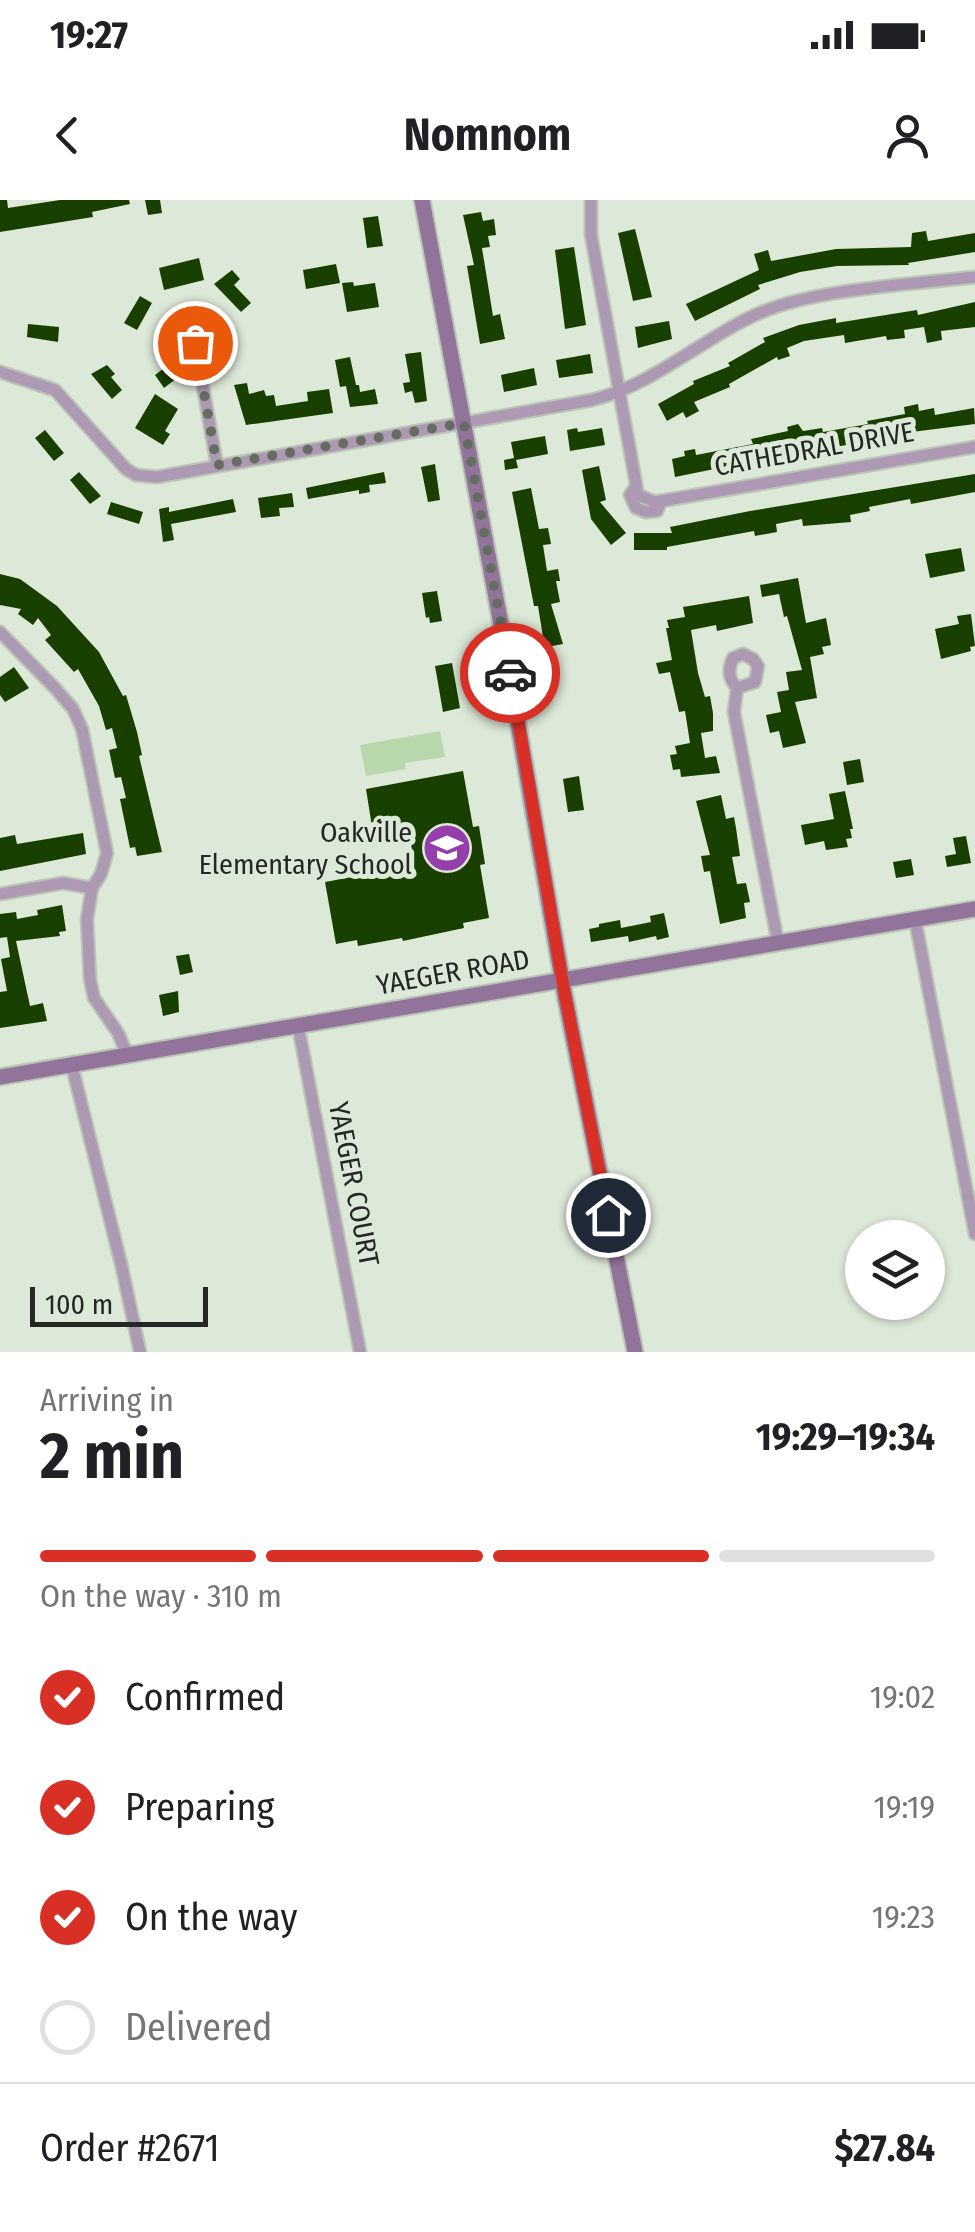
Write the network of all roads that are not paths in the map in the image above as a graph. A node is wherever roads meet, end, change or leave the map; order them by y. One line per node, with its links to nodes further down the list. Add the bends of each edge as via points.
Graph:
1 (422, 200): 7 (street)
2 (591, 200): 6 (street, CATHEDRAL DRIVE, via 591,235)
3 (975, 277): 6 (street, via 816,297 764,311)
4 (195, 343): 9 (street)
5 (0, 372): 9 (street, via 55,390 136,474 157,477)
6 (620, 392): 7 (street); 8 (street, CATHEDRAL DRIVE, via 638,495 648,501)
7 (464, 423): 9 (street); 17 (street)
8 (975, 447)
9 (217, 465)
10 (0, 632): 12 (street, via 74,709 82,729 107,853)
11 (738, 688): 16 (street, via 734,712)
12 (92, 888): 13 (street, via 63,883); 19 (street, via 86,919 94,998)
13 (0, 894)
14 (975, 909): 15 (street, YAEGER ROAD)
15 (915, 919): 16 (street, YAEGER ROAD); 22 (street)
16 (778, 942): 17 (street, YAEGER ROAD)
17 (562, 978): 18 (street, YAEGER ROAD); 25 (street)
18 (298, 1025): 19 (street, YAEGER ROAD); 24 (street, YAEGER COURT)
19 (128, 1056): 20 (street, YAEGER ROAD)
20 (72, 1066): 21 (street, YAEGER ROAD); 23 (street)
21 (0, 1077)
22 (975, 1234)
23 (140, 1352)
24 (360, 1352)
25 (635, 1352)

